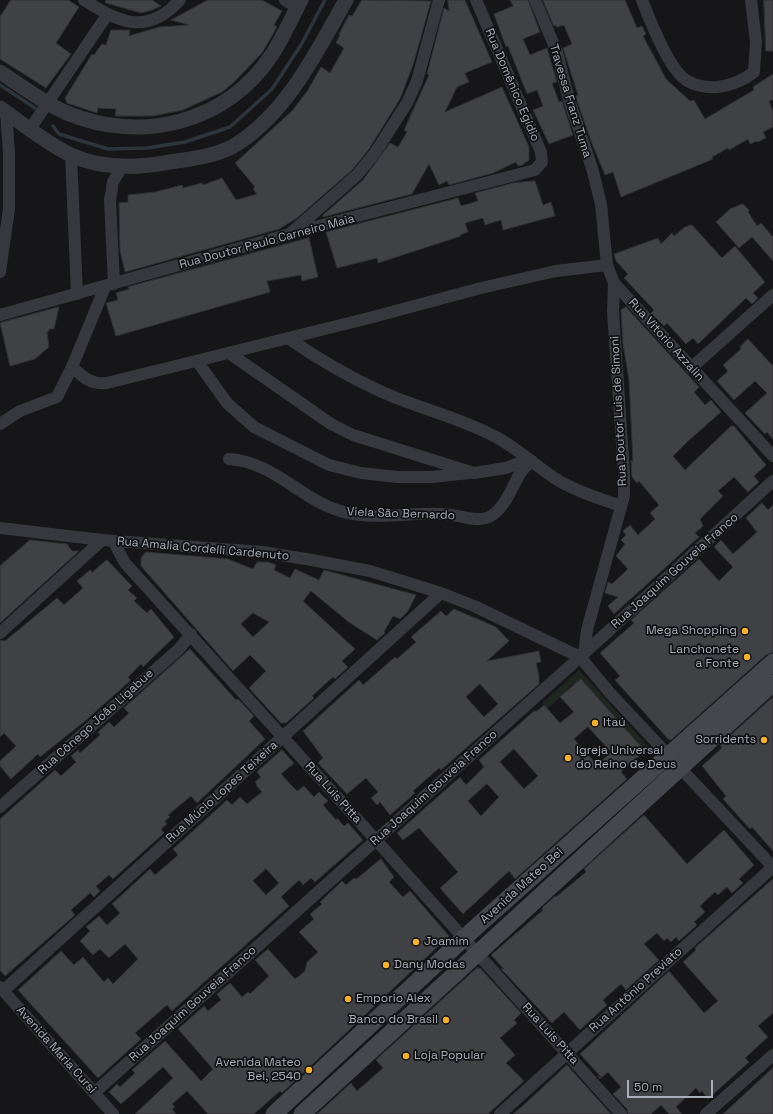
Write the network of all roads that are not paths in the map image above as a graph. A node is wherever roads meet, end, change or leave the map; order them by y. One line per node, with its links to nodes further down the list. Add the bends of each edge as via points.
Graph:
1 (84, 0): 10 (street)
2 (180, 0): 10 (street, via 161,16 147,21 126,22)
3 (346, 0): 16 (street, via 297,83 268,117 236,144 188,159)
4 (439, 0): 19 (street, via 417,81 407,103 375,154 357,175)
5 (476, 0): 17 (street, Rua Domênico Egídio, via 541,152 542,162)
6 (535, 0): 18 (street, Travessa Franz Tuma, via 557,52)
7 (642, 0): 8 (street, via 673,68 686,80 709,88 730,85 744,80 754,72 756,42)
8 (751, 0)
9 (295, 2): 12 (street, via 271,56 257,74 213,110 193,118 156,125 126,127 90,121)
10 (107, 15): 12 (street)
11 (0, 72): 12 (street)
12 (47, 103): 14 (street)
13 (3, 110): 14 (street); 21 (street, via 9,152 9,209)
14 (30, 129): 15 (street)
15 (71, 155): 16 (street); 24 (street)
16 (122, 166): 23 (street, via 113,182 110,200)
17 (535, 170): 19 (street, Rua Doutor Paulo Carneiro Maia)
18 (601, 204): 20 (street, Rua Vitorio Azzalin)
19 (289, 235): 23 (street, Rua Doutor Paulo Carneiro Maia)
20 (607, 266): 22 (street, Rua Vitorio Azzalin); 27 (street, via 556,272 481,288)
21 (0, 272)
22 (614, 283): 31 (street, Rua Vitorio Azzalin); 38 (street, Rua Doutor Luis de Simoni, via 624,473 624,496)
23 (109, 286): 24 (street, Rua Doutor Paulo Carneiro Maia); 30 (street)
24 (78, 294): 26 (street, Rua Doutor Paulo Carneiro Maia)
25 (773, 296): 31 (street)
26 (0, 315)
27 (288, 338): 28 (street); 35 (street, via 320,359 382,392 482,430)
28 (229, 353): 29 (street); 36 (street, via 340,429)
29 (197, 361): 30 (street, via 102,384 88,381); 36 (street, via 227,403 254,427 329,464 361,473 397,477)
30 (72, 367): 32 (street, via 57,396)
31 (691, 368): 33 (street, Rua Vitorio Azzalin)
32 (0, 424)
33 (773, 456)
34 (229, 459): 35 (street, Viela São Bernardo, via 256,464 343,512 377,515 448,514 483,520 499,508)
35 (531, 460): 36 (street, via 506,468); 38 (street, via 560,481)
36 (474, 473)
37 (773, 481): 44 (street, Rua Joaquim Gouveia Franco)
38 (621, 506): 44 (street, Rua Doutor Luis de Simoni)
39 (0, 528): 40 (street, Rua Amalia Cordelli Cardenuto)
40 (107, 541): 41 (street, Rua Amalia Cordelli Cardenuto, via 262,552 370,571); 42 (street); 43 (street, Rua Luis Pitta)
41 (441, 593): 44 (street, Rua Amalia Cordelli Cardenuto); 47 (street, Rua Múcio Lopes Teixeira)
42 (0, 633)
43 (190, 634): 47 (street, Rua Luis Pitta); 50 (street, Rua Cônego João Ligabue, via 179,648)
44 (582, 656): 48 (street, via 610,693); 51 (street, Rua Joaquim Gouveia Franco)
45 (773, 662): 48 (main road, Avenida Mateo Bei)
46 (773, 683): 49 (main road, Avenida Mateo Bei)
47 (283, 738): 51 (street, Rua Luis Pitta); 55 (street, Rua Múcio Lopes Teixeira)
48 (670, 754): 49 (street); 53 (main road, Avenida Mateo Bei)
49 (681, 767): 52 (street); 54 (main road, Avenida Mateo Bei)
50 (0, 807)
51 (376, 840): 53 (street, Rua Luis Pitta); 58 (street, Rua Joaquim Gouveia Franco)
52 (773, 867): 56 (street, Rua Antônio Previato)
53 (465, 938): 54 (street, Rua Luis Pitta); 59 (main road, Avenida Mateo Bei)
54 (478, 953): 56 (street, Rua Luis Pitta); 62 (main road, Avenida Mateo Bei)
55 (2, 989): 58 (street, Avenida Maria Cursi)
56 (567, 1053): 63 (street, Rua Antônio Previato); 64 (street, Rua Luis Pitta)
57 (773, 1055): 65 (street)
58 (94, 1093): 60 (street, Avenida Maria Cursi)
59 (293, 1108): 61 (main road, Avenida Mateo Bei)
60 (113, 1114)
61 (274, 1114)
62 (302, 1114)
63 (500, 1114)
64 (621, 1114)
65 (706, 1114)

